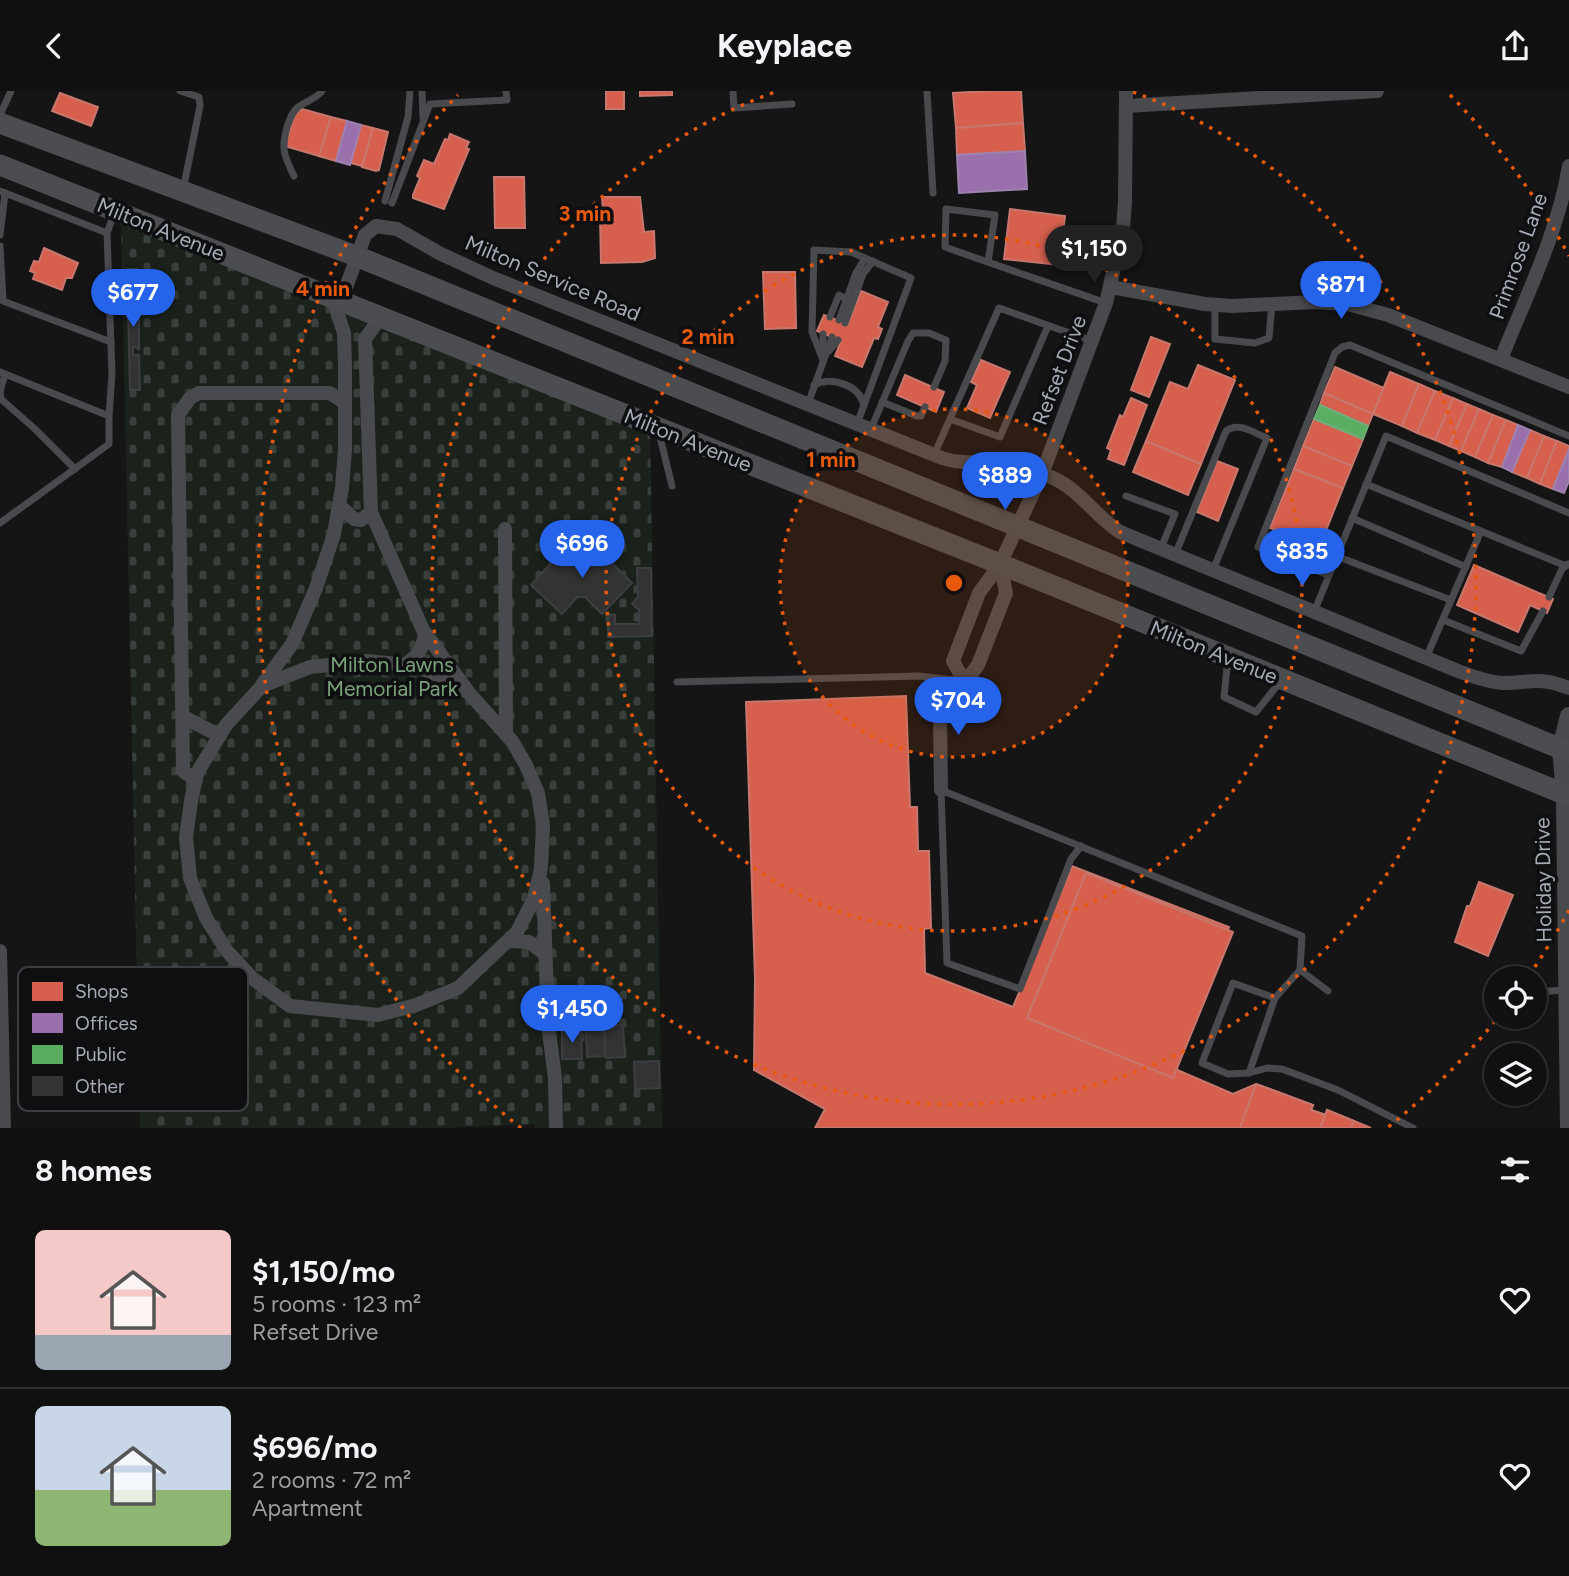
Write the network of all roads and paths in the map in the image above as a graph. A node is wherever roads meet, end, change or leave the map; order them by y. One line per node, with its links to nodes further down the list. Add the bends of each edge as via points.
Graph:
1 (11, 91): 12 (lane)
2 (180, 91): 18 (lane, via 199,97 200,106)
3 (322, 91): 17 (lane, via 294,109 289,121 282,143)
4 (410, 91): 13 (lane, via 388,202)
5 (422, 91): 13 (lane)
6 (506, 91): 13 (lane, via 506,100 430,104)
7 (733, 91): 11 (lane, via 734,108)
8 (927, 91): 20 (lane)
9 (1377, 91): 10 (street)
10 (1126, 98): 29 (street, Refset Drive, via 1123,228)
11 (792, 104)
12 (0, 115)
13 (423, 122)
14 (0, 123): 18 (main road, Milton Avenue)
15 (0, 165): 21 (main road, Milton Avenue)
16 (1569, 166): 42 (street, Primrose Lane, via 1555,222)
17 (293, 176)
18 (183, 191): 25 (main road, Milton Avenue)
19 (3, 192): 22 (lane); 23 (lane)
20 (933, 193)
21 (115, 211): 22 (lane); 30 (main road, Milton Avenue)
22 (107, 233): 41 (lane)
23 (0, 235)
24 (0, 246): 41 (lane, via 3,301)
25 (356, 256): 30 (street, Milton Service Road); 52 (street, Milton Service Road, via 370,229 397,229 481,273); 71 (main road, Milton Avenue)
26 (865, 257): 27 (lane); 31 (lane); 43 (lane, via 814,250 812,332)
27 (873, 261): 31 (lane, via 842,322); 53 (lane, via 911,278)
28 (988, 262): 28 (lane, via 944,247 946,209 995,215); 32 (lane)
29 (1111, 287): 32 (street, Refset Drive); 34 (street)
30 (337, 299): 35 (main road, Milton Avenue); 44 (street)
31 (846, 299): 36 (lane, via 839,295)
32 (1106, 303): 40 (street, Refset Drive)
33 (1272, 304): 34 (street); 34 (lane, via 1269,338 1255,343 1215,339); 42 (street, via 1348,305 1388,315)
34 (1215, 305)
35 (382, 317): 57 (main road, Milton Avenue); 67 (street, via 365,339)
36 (830, 317)
37 (1048, 325): 40 (lane); 56 (lane, via 999,308); 56 (lane, via 1000,437)
38 (823, 334): 43 (lane)
39 (835, 338): 43 (lane)
40 (1093, 341): 62 (street, Refset Drive)
41 (111, 342): 55 (lane)
42 (1501, 359): 48 (street)
43 (823, 361): 46 (lane)
44 (345, 367): 49 (street); 51 (street)
45 (2, 373): 55 (lane); 61 (lane, via 1,399)
46 (814, 385): 52 (lane); 53 (lane, via 829,381 848,386 862,396)
47 (934, 387): 50 (lane, via 945,361 946,340 920,331 908,341)
48 (1569, 387)
49 (330, 393): 51 (street); 97 (street, via 200,393 190,398 178,415)
50 (882, 402): 54 (lane, via 917,416); 58 (lane)
51 (345, 403): 66 (street)
52 (808, 405): 58 (street, Milton Service Road)
53 (864, 405): 58 (lane)
54 (925, 407)
55 (109, 416): 61 (lane, via 110,444)
56 (950, 419): 60 (lane)
57 (657, 427): 64 (lane); 77 (main road, Milton Avenue)
58 (864, 427): 60 (street, Milton Service Road)
59 (1569, 436): 81 (lane, via 1350,345 1342,347 1335,353 1258,547)
60 (934, 455): 62 (street, Milton Service Road, via 953,462 1007,463)
61 (75, 469): 70 (lane)
62 (1042, 474): 71 (street, Refset Drive); 74 (street, Milton Service Road, via 1067,486 1104,522)
63 (1366, 484): 68 (lane, via 1386,436); 69 (lane); 73 (lane)
64 (672, 486)
65 (1126, 496): 74 (lane, via 1175,514)
66 (339, 505): 67 (street, via 354,519 361,520); 94 (street, via 316,588 292,644)
67 (371, 512): 87 (street)
68 (1569, 513)
69 (1352, 518): 76 (lane); 79 (lane)
70 (0, 523)
71 (1018, 526): 77 (street, Refset Drive); 101 (main road, Milton Avenue)
72 (505, 530): 99 (street)
73 (1481, 531): 78 (lane); 79 (lane)
74 (1161, 549): 75 (street, Milton Service Road)
75 (1175, 555): 80 (street, Milton Service Road); 80 (lane, via 1226,431 1236,426 1267,438)
76 (1336, 556): 81 (lane); 83 (lane)
77 (1000, 564): 88 (main road, Milton Avenue); 92 (street, via 1006,593 978,666); 92 (street, Refset Drive, via 979,593 953,661)
78 (1568, 565): 82 (lane)
79 (1466, 567): 83 (lane)
80 (1213, 571): 85 (street, Milton Service Road)
81 (1328, 575): 85 (lane)
82 (1549, 597)
83 (1451, 600): 86 (lane)
84 (1543, 611): 86 (lane, via 1521,651)
85 (1314, 612): 89 (street, Milton Service Road)
86 (1443, 620): 89 (lane)
87 (425, 633): 90 (street, via 417,657); 96 (street)
88 (1228, 657): 91 (main road, Milton Avenue); 91 (lane, via 1224,697 1256,712)
89 (1426, 658): 95 (street, Milton Service Road, via 1486,681 1550,681)
90 (405, 665): 94 (street, via 367,661 310,667); 96 (street, via 443,677)
91 (1283, 680): 104 (main road, Milton Avenue)
92 (964, 681): 93 (lane, via 919,676); 103 (street, via 940,716)
93 (677, 682)
94 (262, 686): 100 (street)
95 (1569, 688)
96 (469, 693): 99 (street)
97 (182, 716): 100 (street); 102 (street, via 183,771)
98 (1569, 716): 101 (street, Holiday Drive)
99 (506, 734): 106 (street, via 538,793)
100 (220, 736): 102 (street)
101 (1565, 750): 104 (street, Holiday Drive)
102 (196, 780): 111 (street, via 186,838 190,878 206,918)
103 (941, 790): 105 (lane); 105 (lane, via 947,963 1020,989 1071,859)
104 (1567, 796): 107 (street, Holiday Drive)
105 (1081, 846): 112 (lane, via 1302,936)
106 (542, 850): 108 (street, via 534,899); 110 (street)
107 (1567, 869): 114 (street, Holiday Drive)
108 (508, 941): 110 (street, via 529,942); 113 (street, via 458,988 378,1015 290,1006)
109 (0, 951): 118 (street)
110 (545, 954): 122 (street)
111 (242, 967)
112 (1300, 970): 115 (lane); 117 (lane)
113 (248, 974)
114 (1567, 990): 116 (lane); 119 (street, Holiday Drive)
115 (1328, 991)
116 (1547, 991)
117 (1275, 998): 120 (lane); 120 (lane, via 1233,983 1202,1063 1228,1074)
118 (1, 1000): 121 (street)
119 (1569, 1066): 124 (street, Holiday Drive)
120 (1249, 1073): 123 (lane, via 1267,1067 1282,1069 1338,1090)
121 (4, 1128)
122 (556, 1128)
123 (1413, 1128)
124 (1569, 1128)

